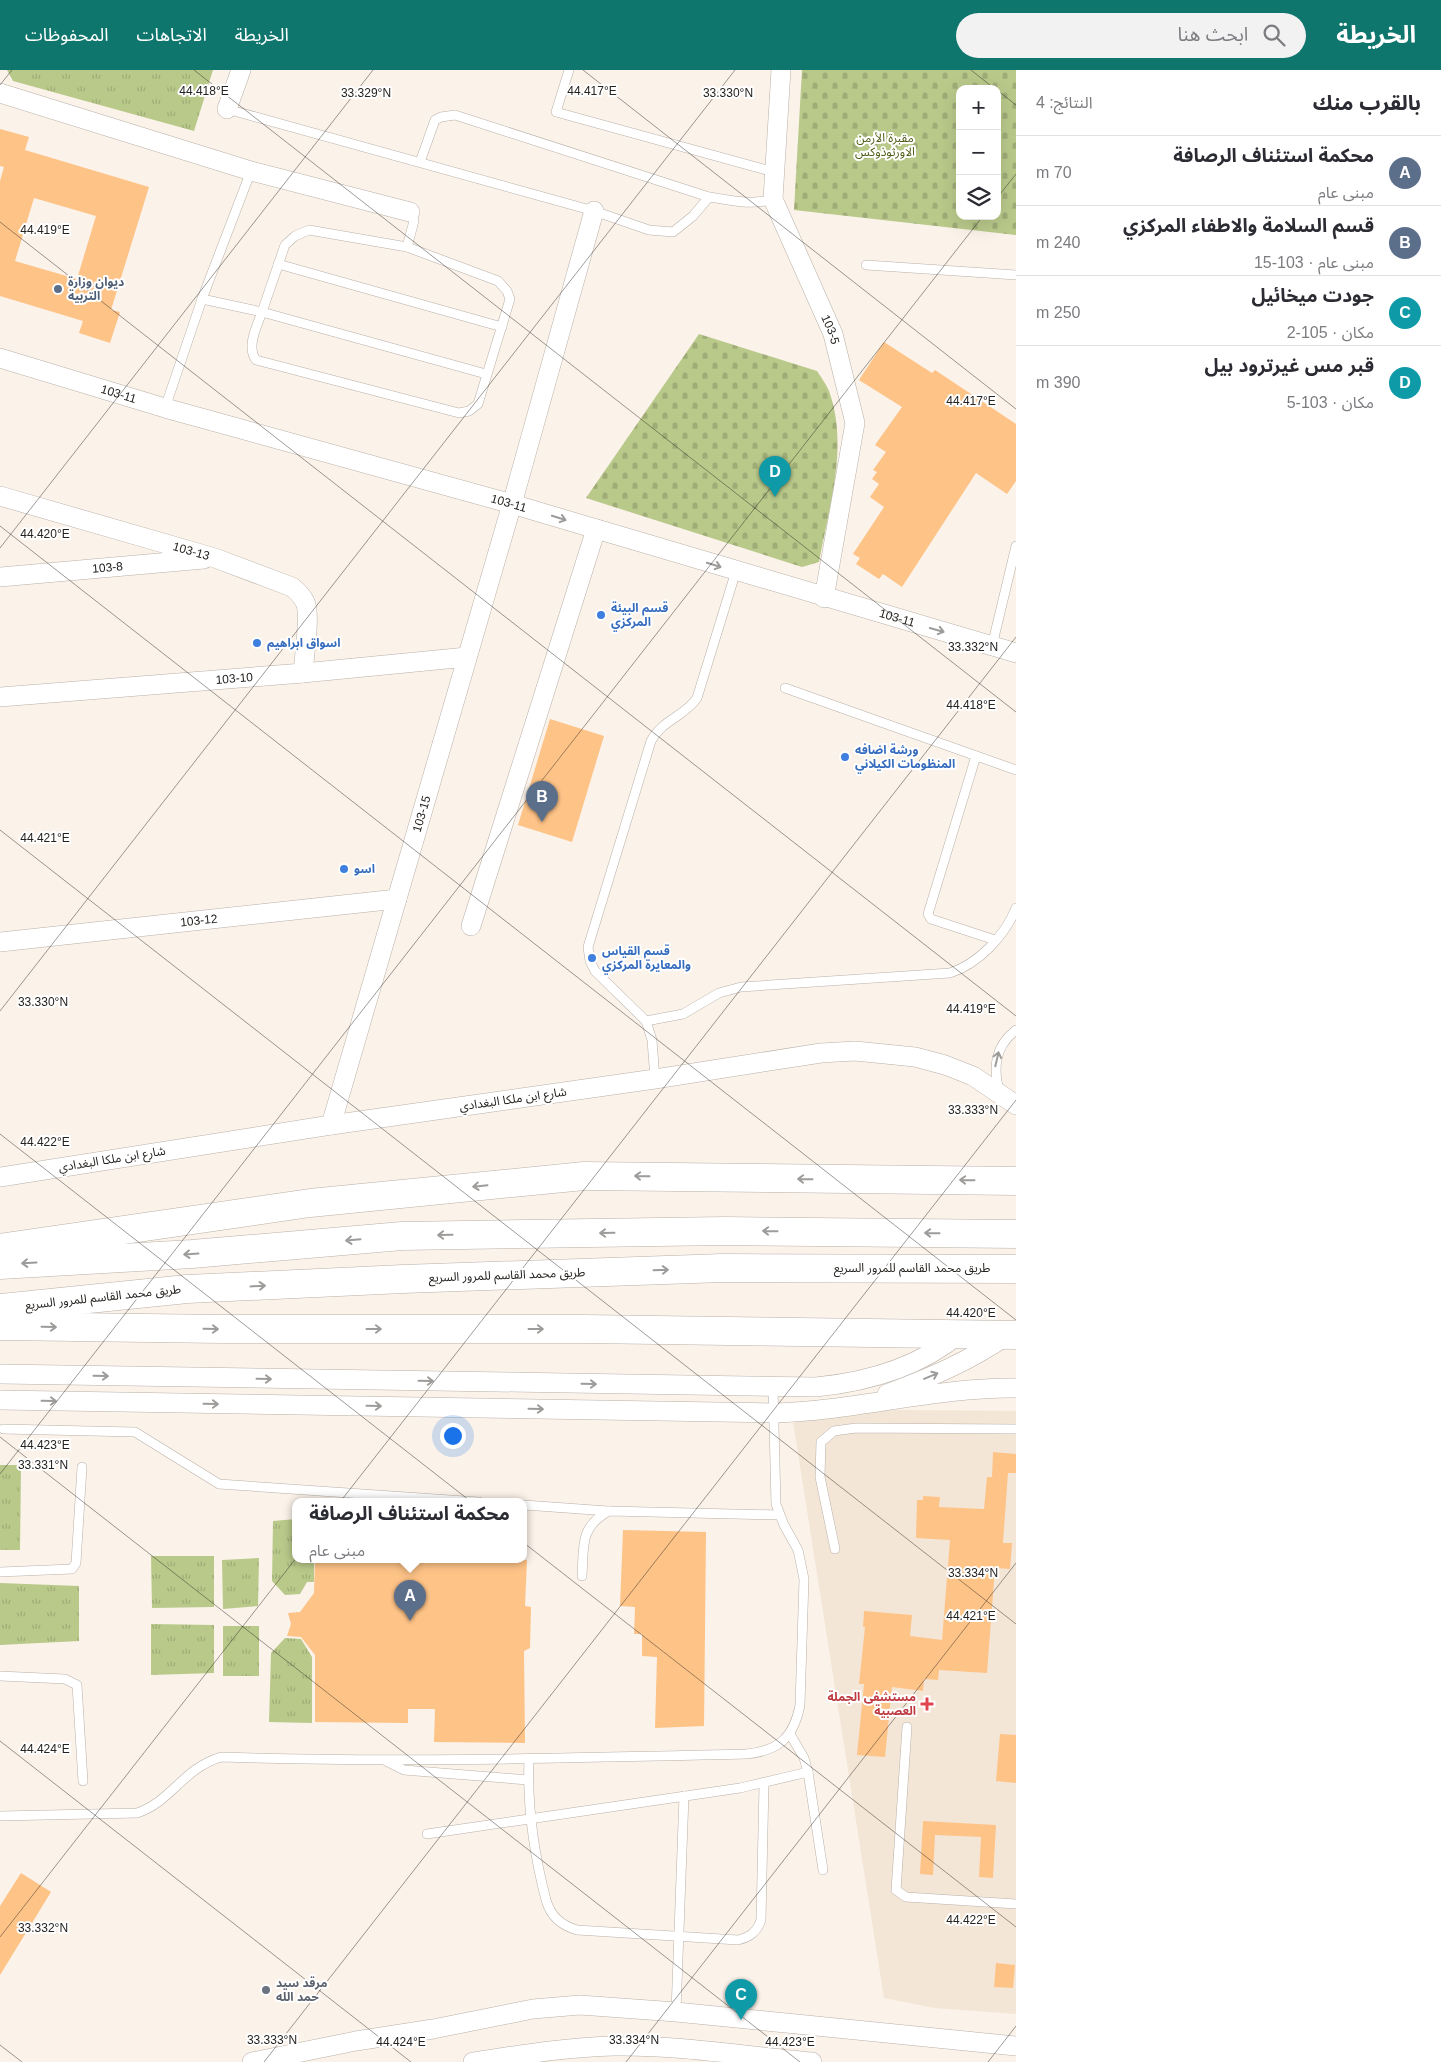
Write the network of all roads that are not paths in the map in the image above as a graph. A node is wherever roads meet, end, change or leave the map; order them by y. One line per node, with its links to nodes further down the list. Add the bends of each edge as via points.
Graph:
1 (241, 70): 5 (street)
2 (569, 70): 8 (lane, via 556,112)
3 (781, 70): 8 (street, 103-5)
4 (0, 93): 7 (street)
5 (228, 109): 6 (lane)
6 (420, 162): 9 (lane, via 435,120 455,115); 11 (lane)
7 (251, 171): 12 (street); 17 (lane)
8 (774, 172): 10 (street, 103-5)
9 (709, 197): 10 (lane, via 747,203); 11 (lane, via 673,232 649,230)
10 (773, 199): 30 (street, 103-5, via 833,334 855,423)
11 (594, 210): 24 (street, 103-15)
12 (410, 212): 13 (lane, via 414,221)
13 (407, 247): 14 (lane, via 309,230 285,245); 19 (lane, via 498,281 510,300)
14 (278, 264): 18 (lane); 19 (lane)
15 (866, 265): 16 (lane)
16 (1016, 275)
17 (202, 299): 18 (lane); 22 (lane)
18 (262, 312): 21 (lane); 21 (lane, via 252,341 252,355 256,360 459,413 470,411 478,404)
19 (502, 327): 21 (lane)
20 (0, 358): 22 (street, 103-11)
21 (486, 374)
22 (165, 408): 24 (street, 103-11)
23 (0, 496): 27 (street, 103-13)
24 (512, 504): 25 (street, 103-11, one-way to 25); 33 (street, 103-15)
25 (596, 529): 28 (street, 103-11, one-way to 28); 41 (street)
26 (1016, 546): 31 (lane)
27 (215, 558): 29 (street, 103-8); 34 (street, 103-13, via 283,582 300,594 308,614)
28 (736, 571): 30 (street, 103-11); 44 (lane, via 697,698 664,723 651,741 588,947 595,971)
29 (0, 577)
30 (824, 598): 31 (street, 103-11, one-way to 31)
31 (992, 646): 32 (street, 103-11)
32 (1016, 653)
33 (468, 657): 34 (street, 103-10); 39 (street, 103-15)
34 (302, 672): 36 (street, 103-10)
35 (785, 688): 37 (lane)
36 (0, 697)
37 (976, 756): 38 (lane); 42 (lane, via 928,914 932,919)
38 (1016, 770)
39 (397, 899): 43 (street, 103-12); 49 (street, 103-15)
40 (1016, 908): 42 (lane)
41 (471, 926)
42 (995, 940): 44 (lane, via 967,966 950,973 740,987 719,993 682,1014)
43 (0, 942)
44 (646, 1021): 46 (lane, via 652,1040)
45 (1016, 1030): 47 (lane, one-way to 45, via 995,1073 997,1057 1003,1043)
46 (656, 1079): 47 (street, شارع ابن ملكا البغدادي, via 820,1053 855,1051 915,1057 945,1065 973,1076); 49 (street, شارع ابن ملكا البغدادي)
47 (1000, 1094): 48 (street, شارع ابن ملكا البغدادي)
48 (1016, 1105)
49 (331, 1125): 50 (street, شارع ابن ملكا البغدادي)
50 (0, 1177)
51 (1016, 1181): 53 (highway, one-way to 53, via 584,1176 310,1203)
52 (1016, 1234): 54 (highway, one-way to 54, via 725,1231 402,1236 192,1254)
53 (0, 1248)
54 (0, 1265)
55 (1016, 1269): 56 (highway, طريق محمد القاسم للمرور السريع, one-way to 55, via 187,1289 402,1279 723,1268)
56 (0, 1308)
57 (0, 1326): 58 (highway, one-way to 58)
58 (959, 1334): 59 (highway); 61 (street, via 930,1354 877,1376 816,1387)
59 (1012, 1335): 64 (street, one-way to 59, via 959,1364)
60 (0, 1374): 61 (street, one-way to 61)
61 (773, 1387): 65 (lane)
62 (1016, 1388): 64 (street, via 969,1389)
63 (0, 1400): 65 (street, one-way to 65)
64 (853, 1407): 65 (street)
65 (774, 1413): 72 (lane)
66 (3, 1429): 69 (lane, via 135,1432 219,1484)
67 (1016, 1429): 73 (lane, via 856,1428 834,1431 822,1442 820,1477)
68 (82, 1467): 74 (lane, via 76,1563 72,1569)
69 (421, 1498)
70 (527, 1505): 71 (lane)
71 (609, 1511): 72 (lane); 75 (lane, via 596,1518 585,1534)
72 (779, 1515): 78 (lane, via 798,1550 804,1578 800,1705)
73 (835, 1549)
74 (0, 1572)
75 (582, 1576)
76 (0, 1676): 83 (lane, via 65,1679 77,1686)
77 (907, 1727): 90 (lane, via 896,1890 906,1897)
78 (790, 1734): 79 (lane, via 776,1746 760,1753); 81 (lane)
79 (529, 1759): 80 (lane); 82 (lane)
80 (384, 1761): 82 (lane, via 404,1770); 86 (lane, via 221,1758 198,1767 154,1805 136,1813)
81 (808, 1772): 84 (lane); 89 (lane)
82 (528, 1780): 87 (lane)
83 (83, 1781)
84 (764, 1784): 85 (lane); 91 (lane, via 758,1926 751,1935 738,1940)
85 (684, 1796): 87 (lane); 91 (lane)
86 (0, 1816)
87 (531, 1818): 88 (lane); 91 (lane, via 540,1878 548,1907 557,1920 577,1930)
88 (427, 1834)
89 (823, 1870)
90 (1016, 1904)
91 (679, 1936): 92 (lane)
92 (676, 2012): 93 (street); 96 (street, via 603,2005 557,2006)
93 (1016, 2046)
94 (700, 2057): 95 (street); 97 (street, via 639,2046 586,2047)
95 (737, 2058): 98 (street)
96 (252, 2062)
97 (473, 2062)
98 (812, 2062)

